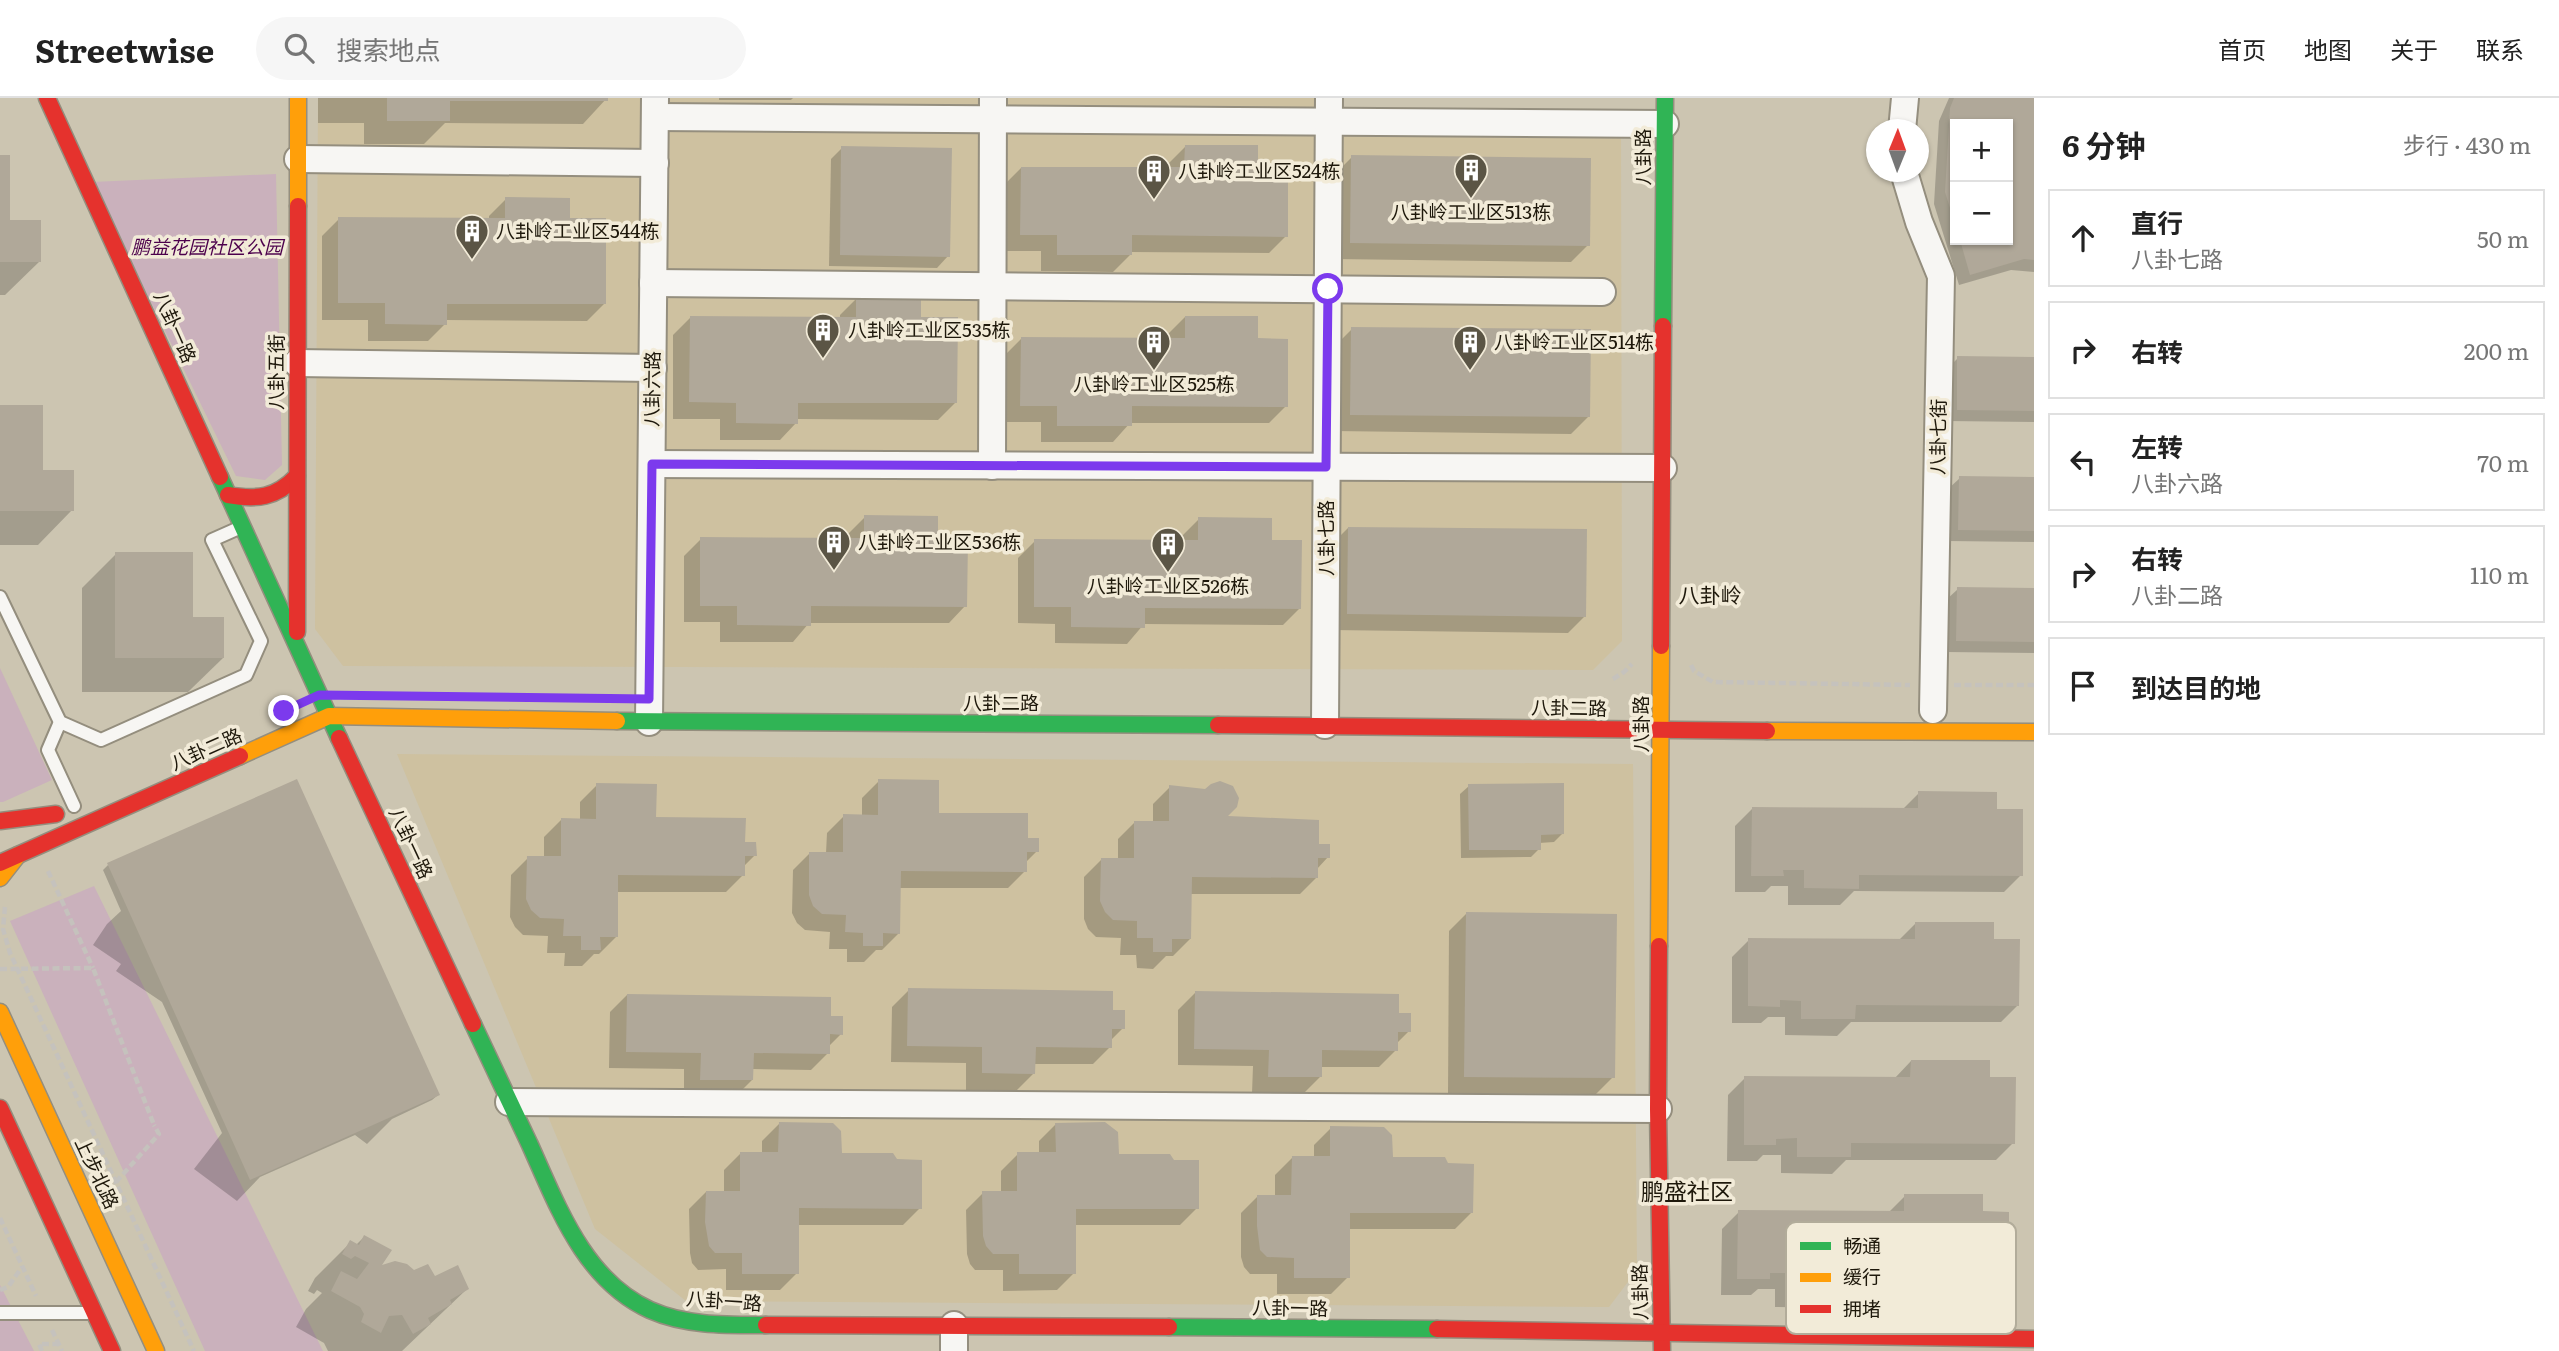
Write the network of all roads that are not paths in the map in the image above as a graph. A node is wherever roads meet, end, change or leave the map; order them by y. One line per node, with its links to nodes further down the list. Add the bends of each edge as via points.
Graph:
1 (47, 98): 24 (street, 八卦一路)
2 (298, 98): 10 (street, 八卦五街)
3 (1665, 98): 9 (street, 八卦路)
4 (1905, 98): 8 (street)
5 (655, 108): 6 (street); 11 (street, 八卦六路)
6 (993, 109): 7 (street); 14 (street)
7 (1329, 110): 9 (street); 15 (street, 八卦七路)
8 (1903, 119)
9 (1665, 124): 22 (street, 八卦路)
10 (298, 159): 11 (street); 17 (street, 八卦五街)
11 (654, 163): 13 (street, 八卦六路)
12 (1907, 182): 32 (street, 八卦七街, via 1941,276)
13 (653, 283): 14 (street); 18 (street, 八卦六路)
14 (992, 286): 15 (street); 20 (street)
15 (1328, 289): 16 (street); 21 (street, 八卦七路)
16 (1602, 292)
17 (297, 363): 18 (street); 23 (street, 八卦五街)
18 (653, 368): 19 (street, 八卦六路)
19 (652, 464): 20 (street); 30 (street, 八卦六路)
20 (992, 466): 21 (street)
21 (1326, 467): 22 (street); 31 (street, 八卦七路)
22 (1663, 468): 35 (street, 八卦路)
23 (297, 476): 24 (street, via 285,490 269,498); 27 (street, 八卦五街)
24 (228, 495): 25 (street, 八卦一路)
25 (242, 527): 27 (street, 八卦一路); 34 (lane, via 212,541 261,641 246,675 101,740)
26 (0, 597): 34 (lane)
27 (297, 646): 29 (street, 八卦一路)
28 (342, 695): 29 (street)
29 (313, 697): 33 (street, 八卦一路)
30 (649, 705): 31 (street, 八卦二路); 33 (street, 八卦二路)
31 (1325, 709): 35 (street, 八卦二路)
32 (1933, 710)
33 (329, 716): 41 (street, 八卦二路); 45 (street, 八卦一路)
34 (60, 722): 37 (lane, via 48,750)
35 (1662, 731): 36 (street, 八卦二路); 47 (street, 八卦路)
36 (2034, 732)
37 (80, 803): 38 (street)
38 (56, 814): 39 (street); 40 (street)
39 (0, 821)
40 (11, 834)
41 (18, 855): 42 (street, 八卦二路); 43 (street)
42 (0, 863)
43 (0, 878)
44 (0, 1012): 54 (street, 上步北路)
45 (509, 1102): 47 (street); 50 (street, 八卦一路, via 586,1258 635,1304 695,1323)
46 (0, 1108): 48 (street)
47 (1658, 1109): 51 (street, 八卦路)
48 (94, 1312): 49 (lane); 53 (street)
49 (0, 1313)
50 (954, 1325): 51 (street, 八卦一路); 55 (street)
51 (1662, 1333): 52 (street, 八卦一路); 56 (street, 八卦路)
52 (2034, 1339)
53 (112, 1351)
54 (156, 1351)
55 (954, 1351)
56 (1662, 1351)

